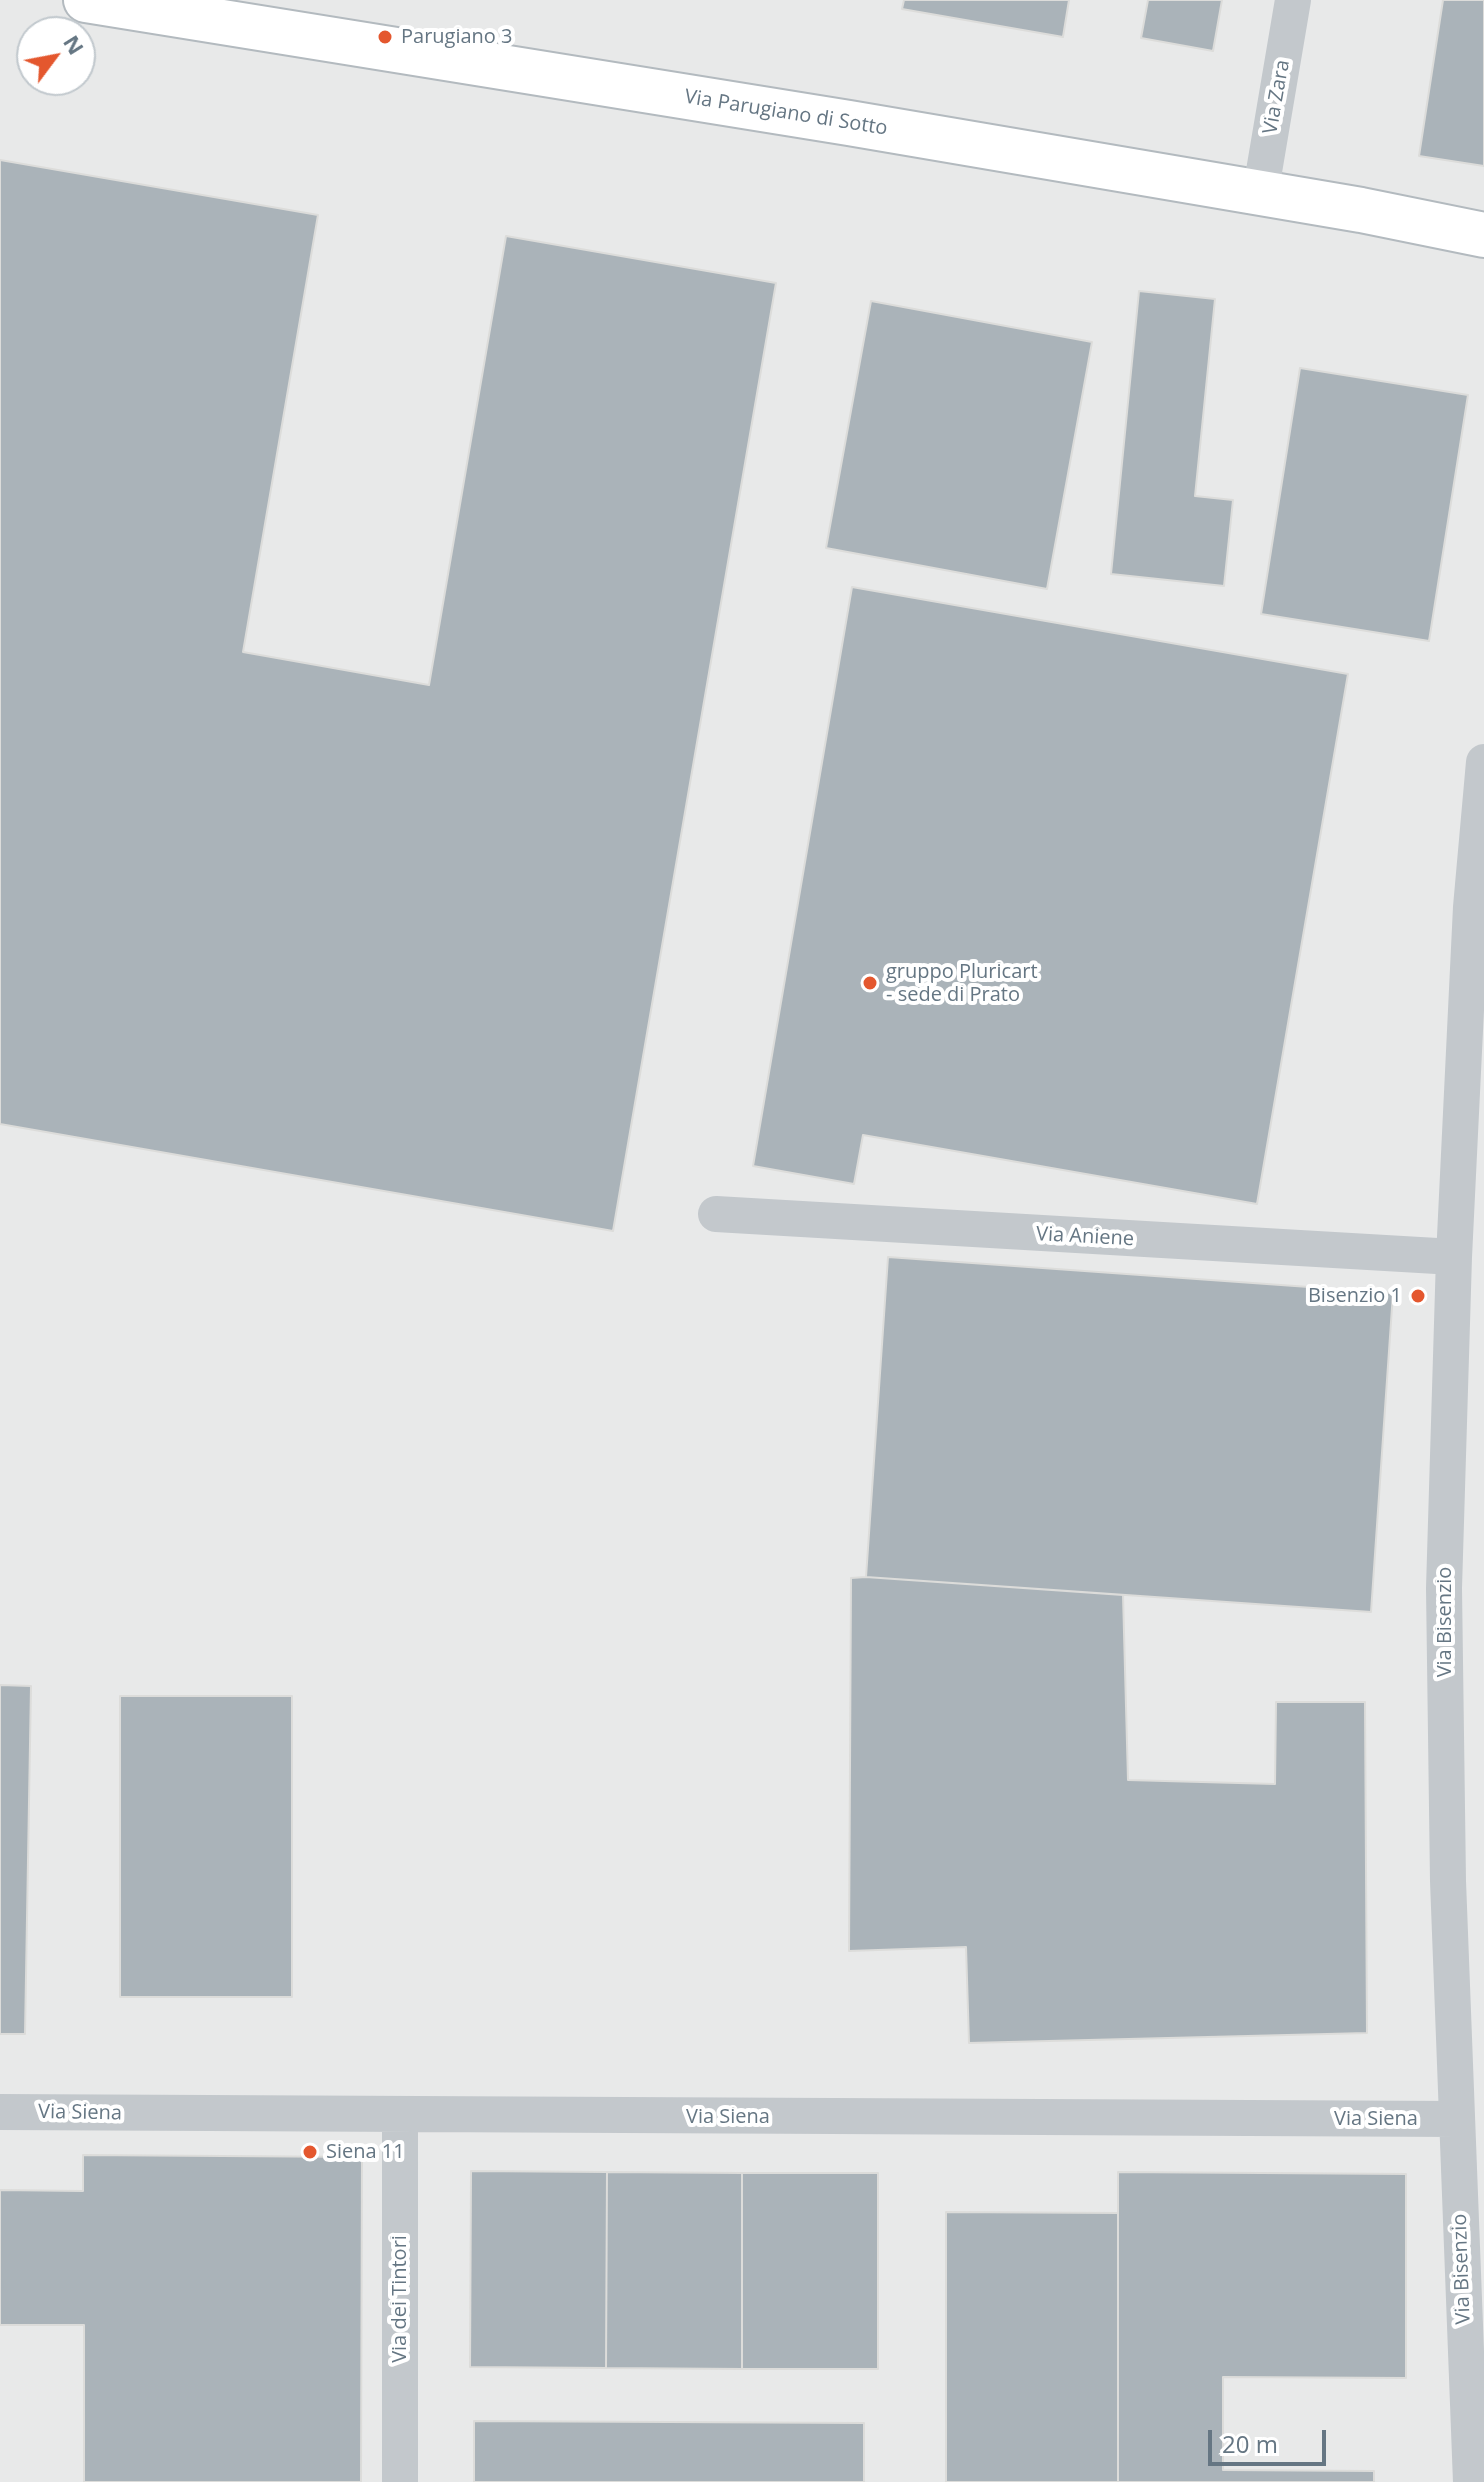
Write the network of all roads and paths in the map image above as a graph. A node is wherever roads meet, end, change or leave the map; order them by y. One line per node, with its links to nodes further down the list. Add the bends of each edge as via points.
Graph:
1 (86, 0): 3 (street, Via Parugiano di Sotto)
2 (1293, 0): 3 (street, Via Zara)
3 (1260, 195): 4 (street, Via Parugiano di Sotto)
4 (1484, 235)
5 (1484, 762): 7 (street, Via Bisenzio, via 1471,907)
6 (716, 1214): 7 (street, Via Aniene)
7 (1464, 1274): 10 (street, Via Bisenzio, via 1444,1588)
8 (0, 2112): 9 (street, Via Siena)
9 (400, 2116): 10 (street, Via Siena); 11 (street, Via dei Tintori)
10 (1457, 2119): 12 (street, Via Bisenzio)
11 (400, 2482)
12 (1471, 2482)

